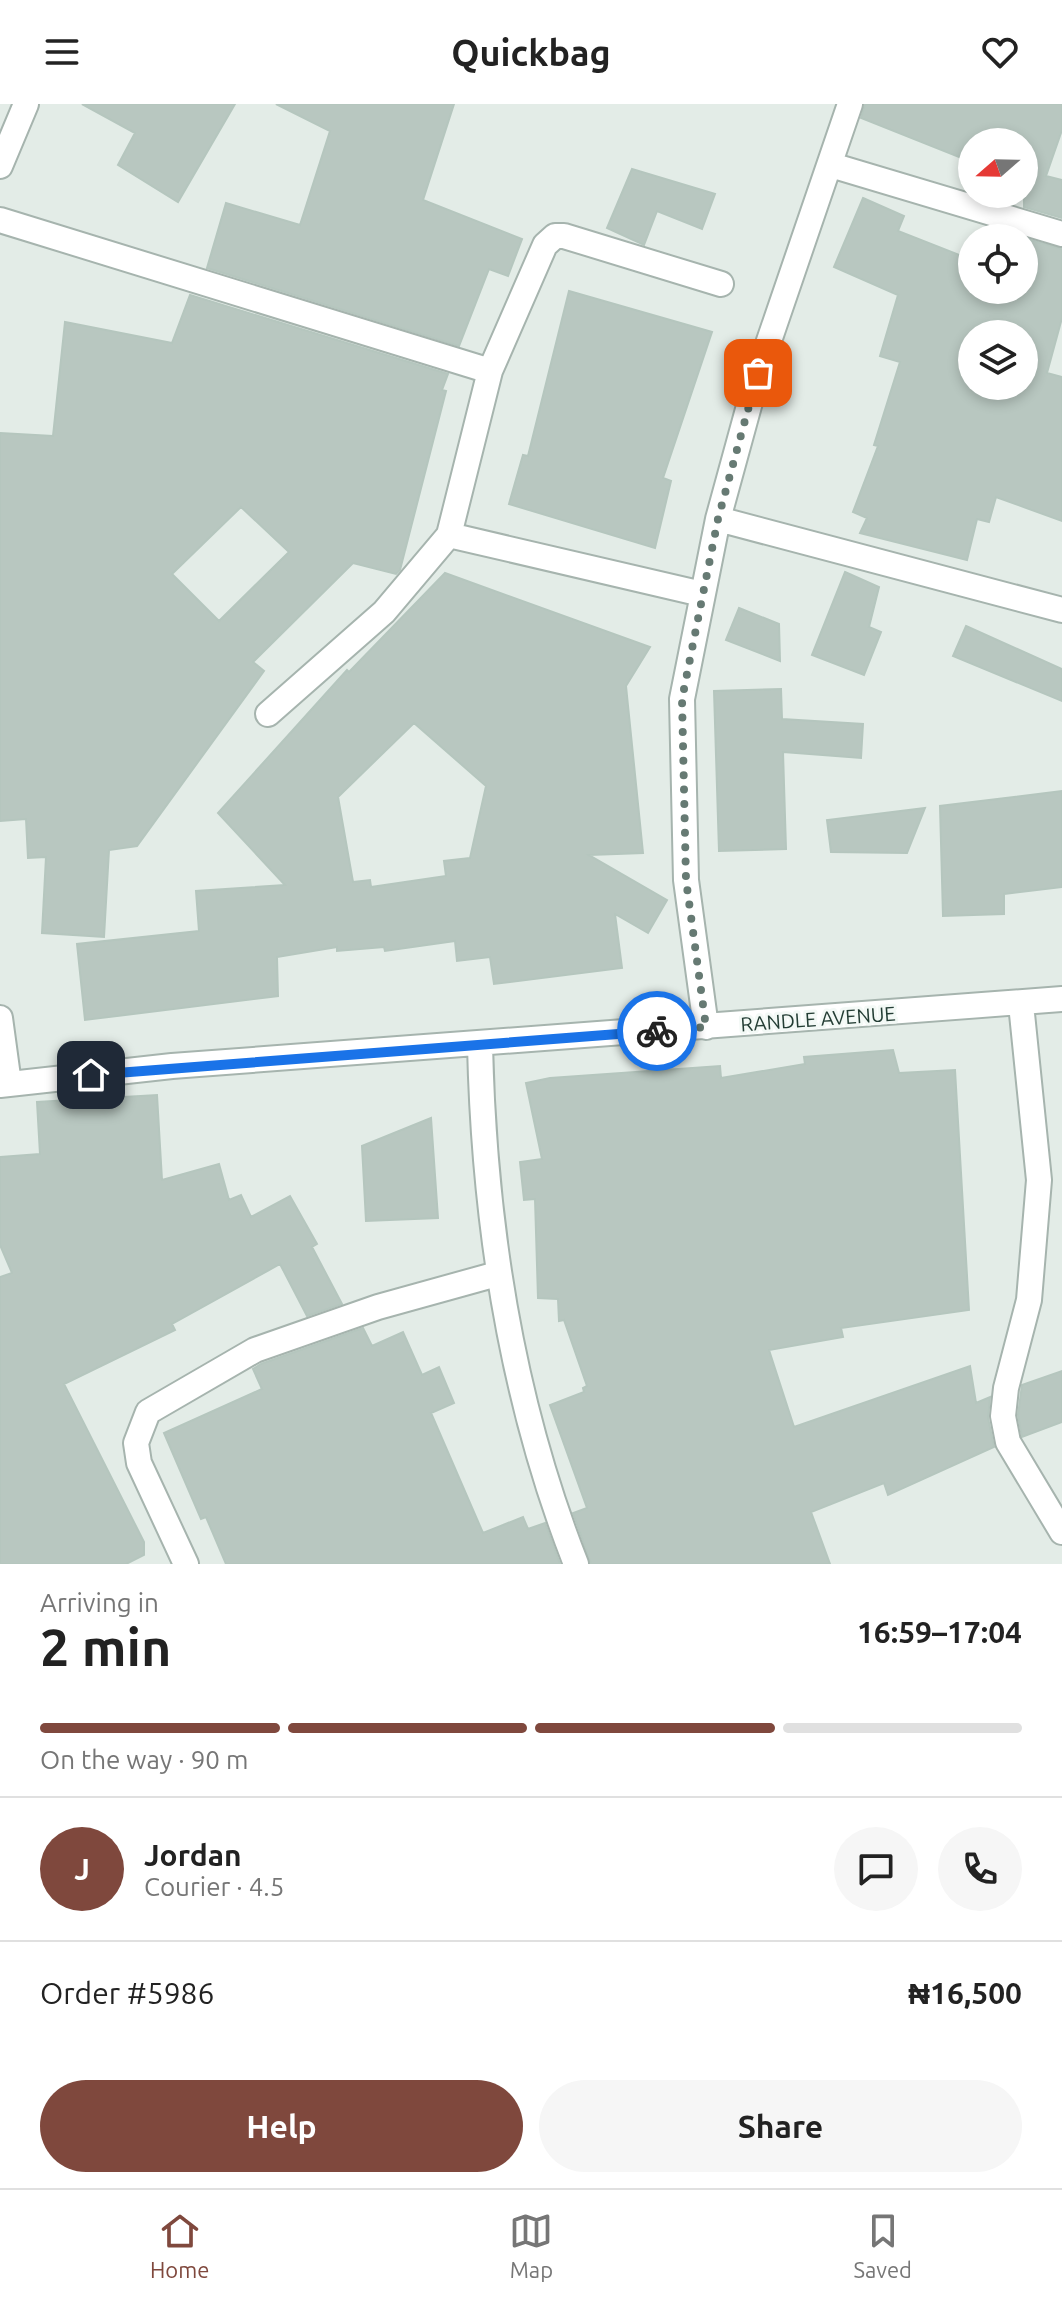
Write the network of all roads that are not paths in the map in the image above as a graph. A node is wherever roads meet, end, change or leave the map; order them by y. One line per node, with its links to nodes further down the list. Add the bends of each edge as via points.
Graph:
1 (26, 104): 4 (street)
2 (850, 104): 3 (street)
3 (831, 165): 6 (street); 9 (street, via 758,373)
4 (0, 166)
5 (0, 220): 8 (street)
6 (1062, 234)
7 (721, 284): 8 (street, via 555,236 537,261)
8 (490, 371): 10 (street)
9 (718, 519): 11 (street); 12 (street)
10 (449, 535): 11 (street); 13 (street, via 384,612)
11 (702, 594): 17 (street, via 682,699 686,880)
12 (1062, 610)
13 (268, 714)
14 (1062, 999): 15 (street, RANDLE AVENUE)
15 (1021, 1004): 17 (street, RANDLE AVENUE); 21 (street, via 1039,1180 1029,1300 1003,1416 1008,1442)
16 (0, 1018): 19 (street)
17 (706, 1027): 18 (street, RANDLE AVENUE)
18 (480, 1045): 19 (street, RANDLE AVENUE, via 172,1066); 20 (street, via 481,1122)
19 (5, 1084)
20 (497, 1274): 22 (street, via 378,1307 255,1350 148,1412 136,1443 139,1463); 23 (street, via 556,1514)
21 (1062, 1532)
22 (186, 1564)
23 (576, 1564)

